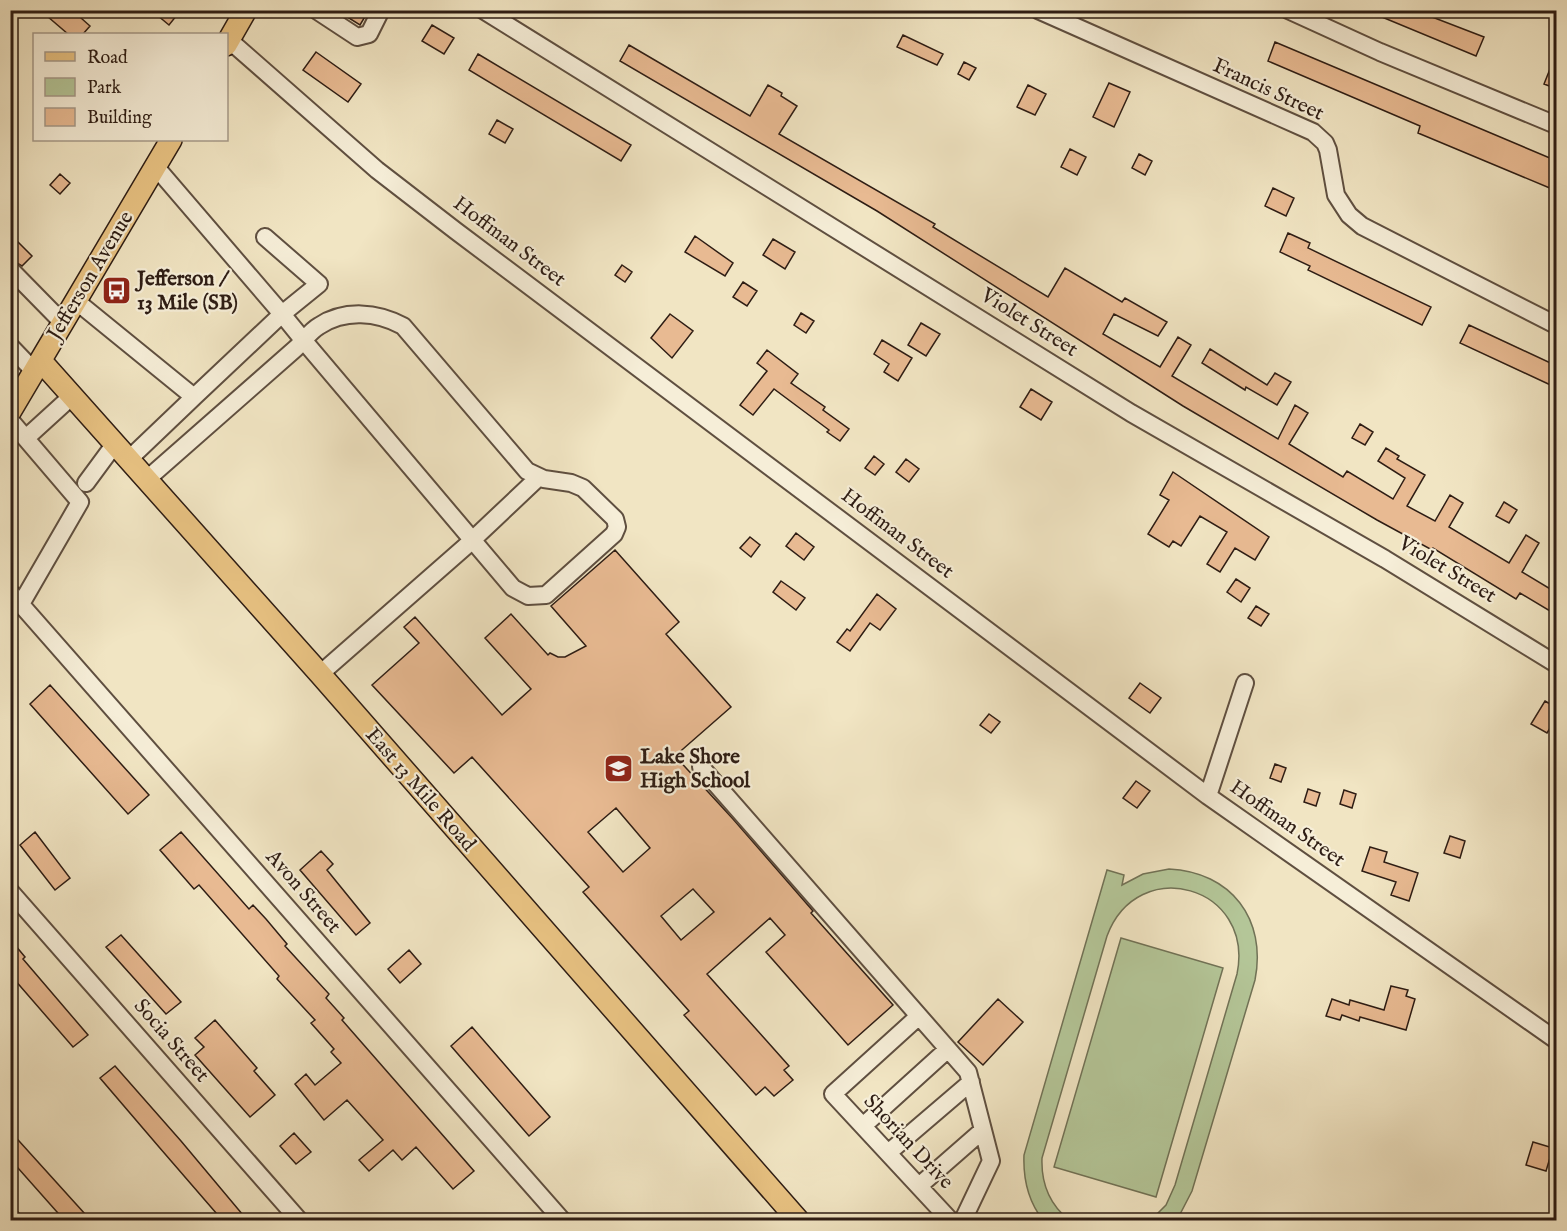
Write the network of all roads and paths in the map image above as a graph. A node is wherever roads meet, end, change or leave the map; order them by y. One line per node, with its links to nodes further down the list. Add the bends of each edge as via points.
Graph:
1 (246, 10): 7 (main road)
2 (316, 10): 3 (street, via 357,37 369,34)
3 (381, 10)
4 (483, 10): 31 (street, Violet Street, via 1131,413 1385,559)
5 (1038, 10): 16 (street, Francis Street, via 1313,132 1328,150 1341,205 1362,226)
6 (1288, 10): 8 (street)
7 (228, 42): 35 (street, Hoffman Street, via 377,170)
8 (1557, 125)
9 (170, 141): 10 (main road, Jefferson Avenue)
10 (155, 166): 13 (main road, Jefferson Avenue); 14 (street)
11 (265, 237): 14 (street, via 319,284)
12 (10, 269): 15 (street)
13 (76, 301): 15 (main road, Jefferson Avenue); 21 (street)
14 (282, 314): 17 (street); 21 (street)
15 (63, 323): 19 (main road, Jefferson Avenue)
16 (1557, 325)
17 (298, 334): 26 (street, via 343,316 365,313 403,326 527,471); 27 (street); 29 (street)
18 (10, 346): 19 (street)
19 (37, 366): 20 (main road, East 13 Mile Road); 22 (main road, Jefferson Avenue)
20 (71, 397): 24 (street); 25 (main road, East 13 Mile Road)
21 (194, 397): 25 (street)
22 (10, 412)
23 (10, 420): 24 (street)
24 (26, 438): 30 (street, via 80,502)
25 (121, 452): 27 (main road, East 13 Mile Road); 28 (street)
26 (539, 477): 29 (street); 29 (street, via 583,488 615,519 614,534 546,595 528,596 513,588)
27 (147, 480): 32 (main road, East 13 Mile Road)
28 (86, 483)
29 (472, 540): 32 (street)
30 (16, 598): 48 (street, Avon Street)
31 (1557, 664)
32 (320, 675): 49 (main road, East 13 Mile Road)
33 (1245, 683): 35 (street)
34 (701, 766): 37 (street)
35 (1208, 796): 38 (street, Hoffman Street)
36 (10, 891): 47 (street, Socia Street)
37 (919, 1016): 39 (street); 41 (street, Shorian Drive, via 833,1094)
38 (1557, 1040)
39 (948, 1049): 40 (street, via 968,1072); 41 (street)
40 (971, 1082): 42 (street); 43 (street)
41 (863, 1126): 43 (street, Shorian Drive)
42 (983, 1130): 44 (street); 51 (street, via 991,1161)
43 (888, 1153): 44 (street, Shorian Drive)
44 (919, 1186): 50 (street, Shorian Drive)
45 (10, 1217): 46 (street)
46 (14, 1221)
47 (298, 1221)
48 (562, 1221)
49 (798, 1221)
50 (950, 1221)
51 (963, 1221)

